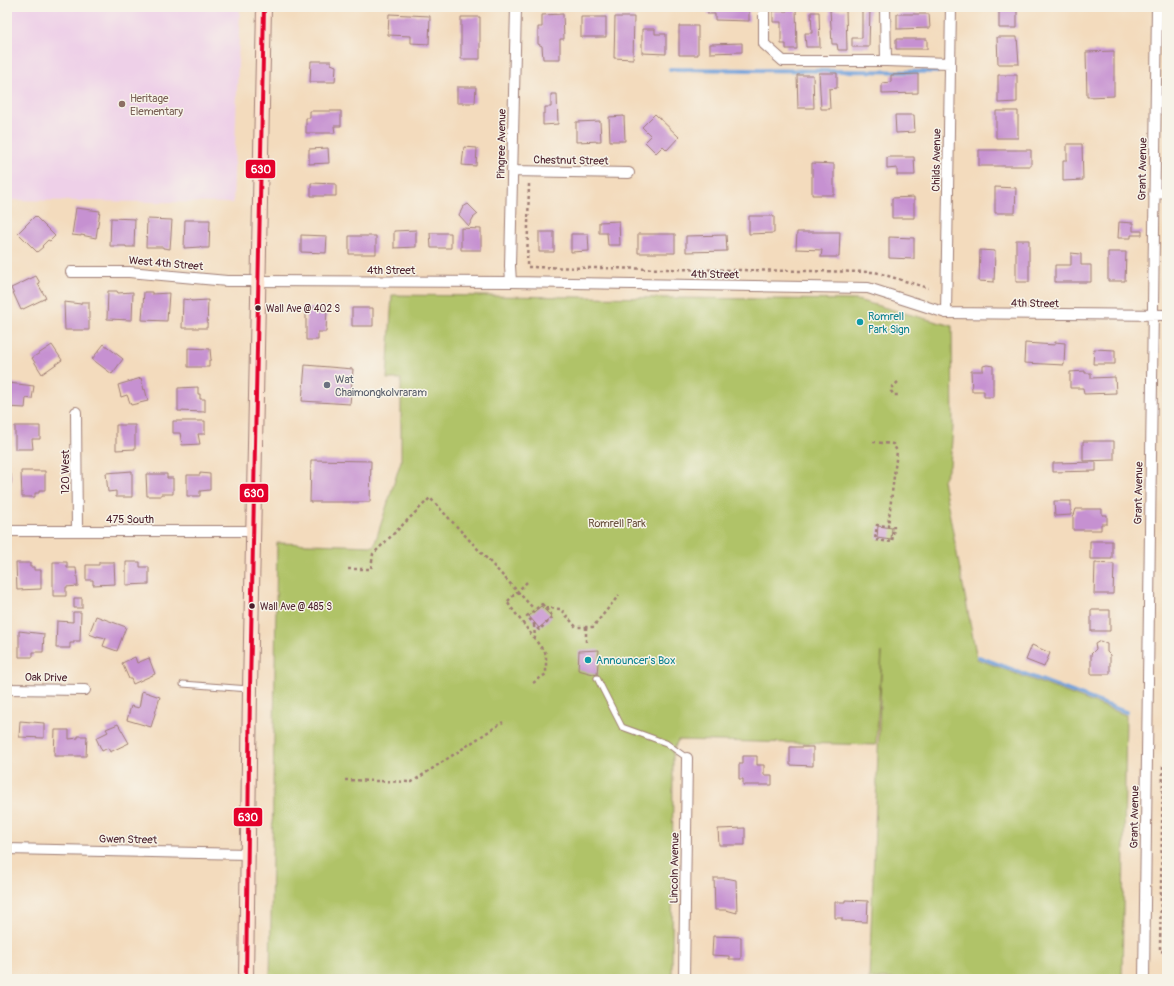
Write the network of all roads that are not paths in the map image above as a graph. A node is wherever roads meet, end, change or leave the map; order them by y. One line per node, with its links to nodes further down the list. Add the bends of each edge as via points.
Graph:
1 (264, 7): 14 (main road)
2 (516, 7): 9 (street, Pingree Avenue)
3 (764, 7): 7 (street, via 764,44 783,61)
4 (885, 7): 7 (street)
5 (951, 7): 8 (street, Childs Avenue)
6 (1157, 7): 12 (street, Grant Avenue)
7 (886, 61): 8 (street)
8 (950, 63): 16 (street, Childs Avenue)
9 (512, 171): 10 (street, Chestnut Street); 15 (street, Pingree Avenue)
10 (629, 173)
11 (1167, 193): 12 (street)
12 (1154, 194): 17 (street, Grant Avenue)
13 (71, 272): 14 (street, West 4th Street, via 128,272)
14 (258, 281): 15 (street, 4th Street); 22 (main road)
15 (511, 282): 16 (street, 4th Street, via 868,288)
16 (946, 313): 17 (street, 4th Street)
17 (1152, 315): 18 (street, 4th Street); 33 (street, Grant Avenue)
18 (1167, 315)
19 (76, 412): 21 (street, 120 West)
20 (7, 531): 21 (street, 475 South)
21 (77, 531): 22 (street, 475 South)
22 (254, 531): 26 (main road)
23 (597, 678): 28 (lane, via 622,726 666,742)
24 (183, 684): 26 (lane)
25 (7, 689): 27 (street, Oak Drive)
26 (250, 689): 30 (main road)
27 (85, 690)
28 (687, 758): 32 (street, Lincoln Avenue)
29 (7, 849): 30 (street, Gwen Street)
30 (248, 854): 31 (main road)
31 (246, 979)
32 (684, 979)
33 (1144, 979)

